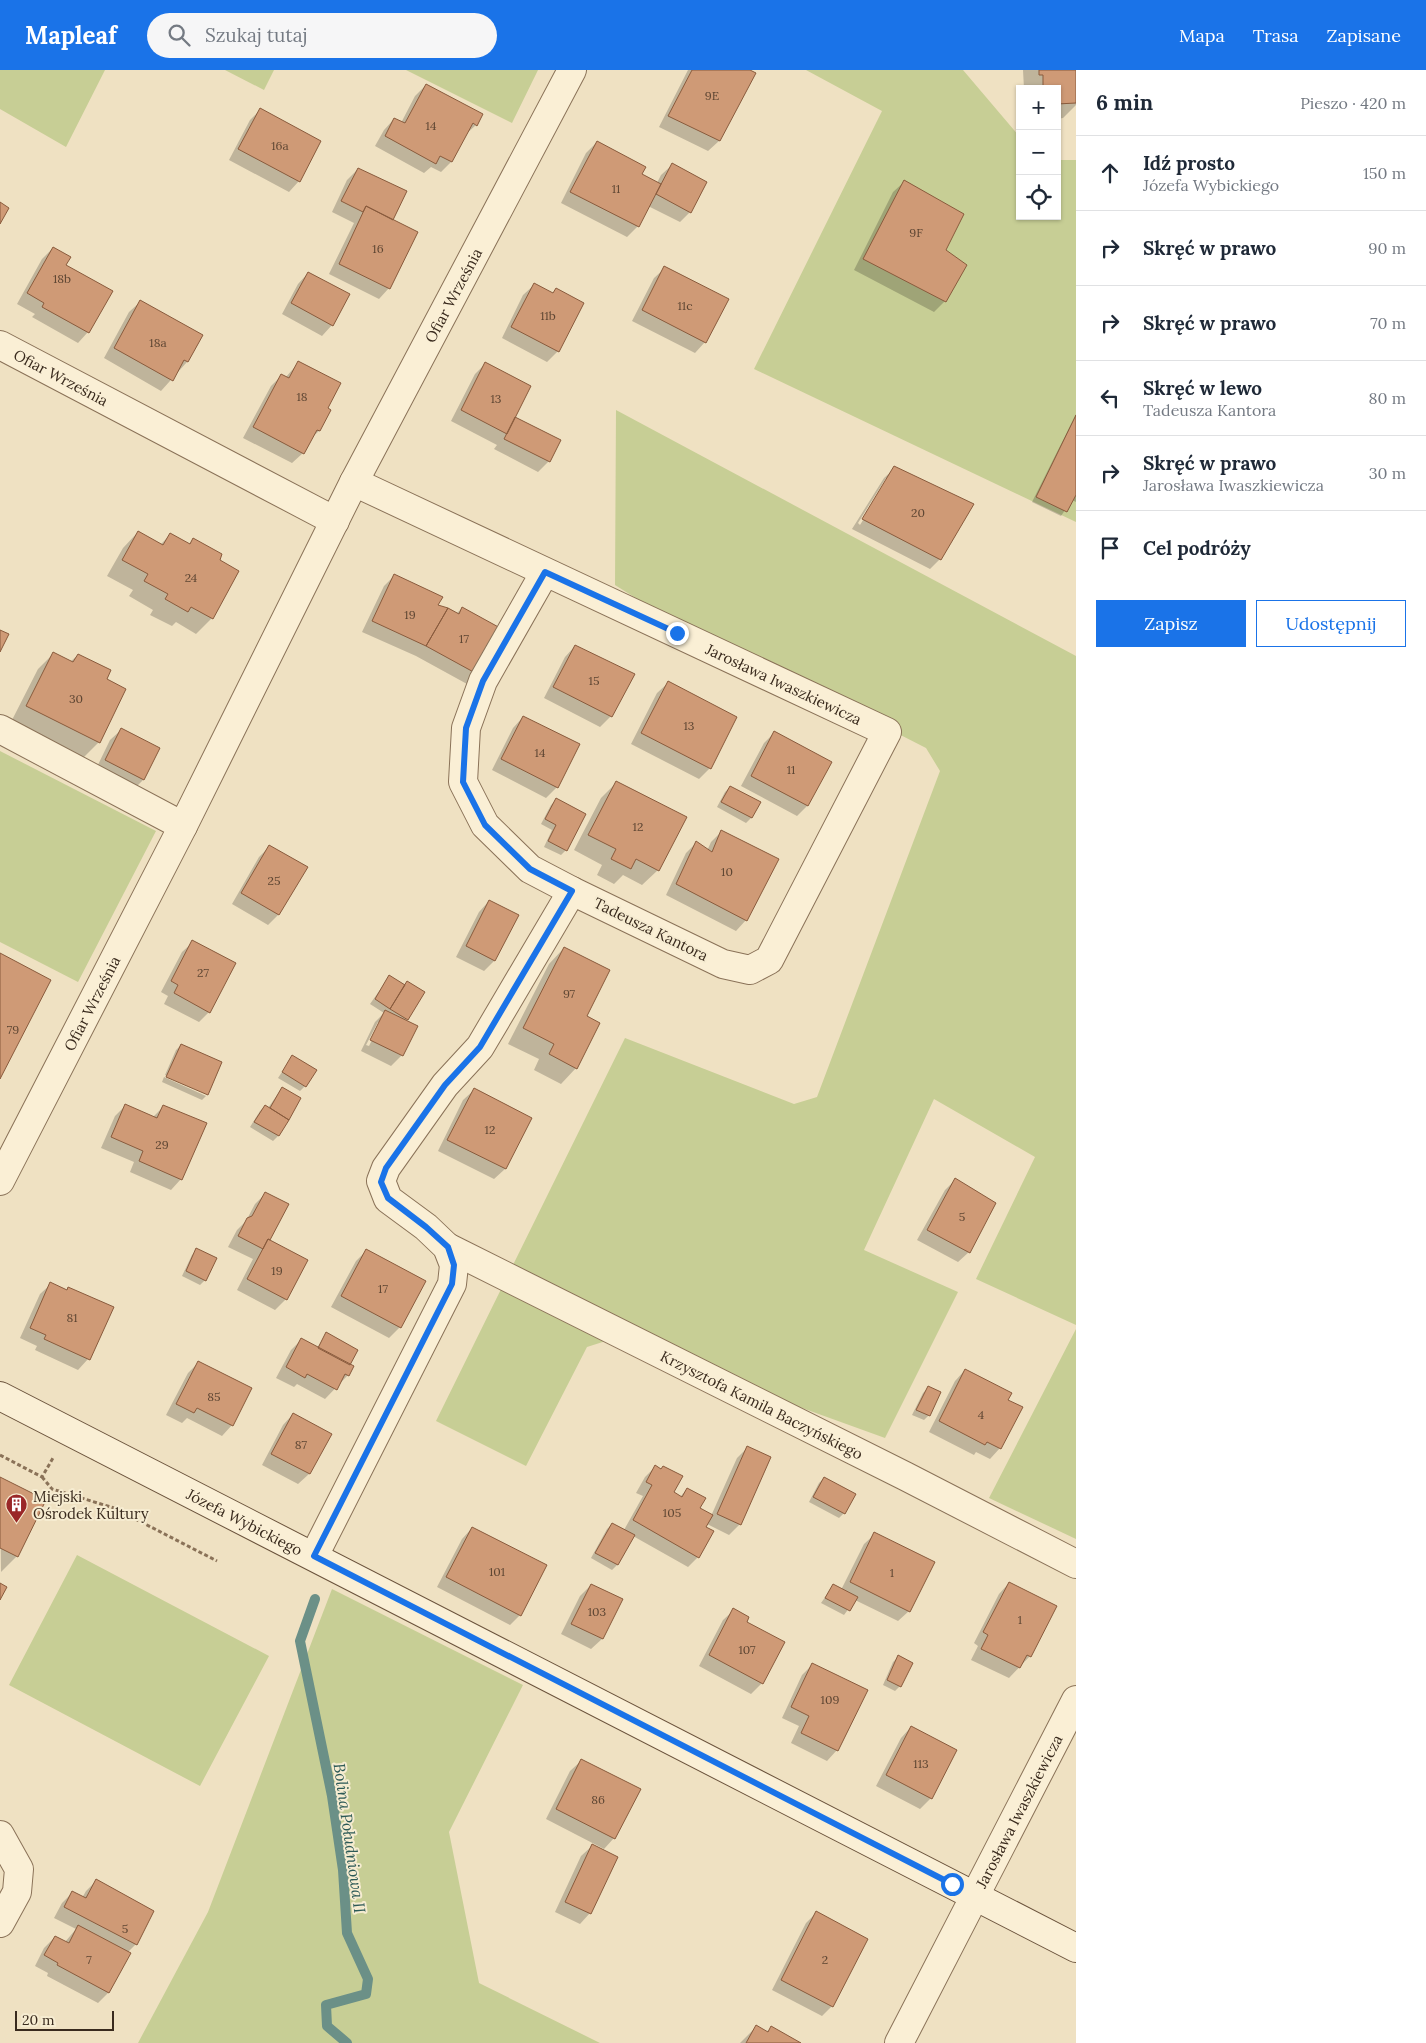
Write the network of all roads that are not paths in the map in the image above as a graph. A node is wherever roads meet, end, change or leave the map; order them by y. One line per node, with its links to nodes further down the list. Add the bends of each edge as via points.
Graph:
1 (572, 70): 3 (street, Ofiar Września)
2 (0, 345): 4 (street, Ofiar Września)
3 (354, 482): 4 (street, Ofiar Września); 5 (street, Jarosława Iwaszkiewicza)
4 (335, 521): 8 (street, Ofiar Września)
5 (545, 572): 7 (street, Jarosława Iwaszkiewicza); 9 (street, Tadeusza Kantora, via 483,681 466,728 463,782 485,825 530,869)
6 (0, 730): 8 (street)
7 (887, 732): 9 (street, Tadeusza Kantora, via 769,960 750,970 723,964)
8 (182, 826): 10 (street, Ofiar Września)
9 (572, 891): 11 (street, Krzysztofa Kamila Baczyńskiego, via 480,1047 445,1085 386,1168 381,1182 388,1198)
10 (0, 1181)
11 (448, 1247): 13 (street, via 454,1265 452,1284); 14 (street, Krzysztofa Kamila Baczyńskiego)
12 (0, 1396): 13 (street, Józefa Wybickiego)
13 (314, 1556): 17 (street, Józefa Wybickiego)
14 (1076, 1564)
15 (1076, 1700): 17 (street, Jarosława Iwaszkiewicza)
16 (0, 1835): 18 (street, via 19,1870 17,1892)
17 (973, 1896): 19 (street, Józefa Wybickiego); 20 (street, Jarosława Iwaszkiewicza)
18 (0, 1923)
19 (1076, 1948)
20 (899, 2043)

